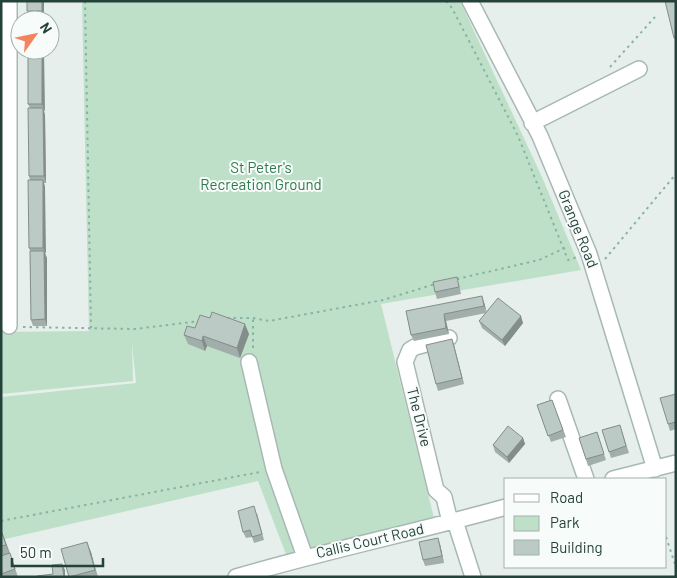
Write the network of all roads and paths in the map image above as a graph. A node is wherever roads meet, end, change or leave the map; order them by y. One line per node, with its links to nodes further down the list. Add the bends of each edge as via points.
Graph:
1 (9, 1): 16 (street)
2 (85, 1): 17 (path)
3 (446, 1): 11 (path, via 518,136 565,248 539,260)
4 (470, 1): 8 (street, Grange Road)
5 (655, 17): 6 (path)
6 (610, 67)
7 (639, 69): 8 (street)
8 (532, 123): 10 (street, Grange Road)
9 (676, 174): 10 (path)
10 (595, 270): 23 (street, Grange Road)
11 (455, 279)
12 (436, 284): 14 (path, via 383,300 278,320)
13 (223, 318): 14 (path)
14 (253, 318): 19 (path, via 254,346)
15 (204, 321): 17 (path, via 135,329)
16 (9, 326): 17 (path)
17 (91, 328)
18 (449, 338): 28 (street, The Drive, via 414,347 405,362 436,490 444,497)
19 (249, 362): 22 (street)
20 (558, 398): 24 (street)
21 (676, 464): 23 (street)
22 (274, 469): 27 (path); 30 (street)
23 (655, 469): 25 (street)
24 (586, 478)
25 (617, 478)
26 (504, 508): 28 (street, Callis Court Road)
27 (1, 521)
28 (452, 522): 30 (street, Callis Court Road); 33 (street, The Drive)
29 (667, 540): 31 (path)
30 (305, 557): 32 (street, Callis Court Road)
31 (676, 567)
32 (236, 577)
33 (473, 577)

